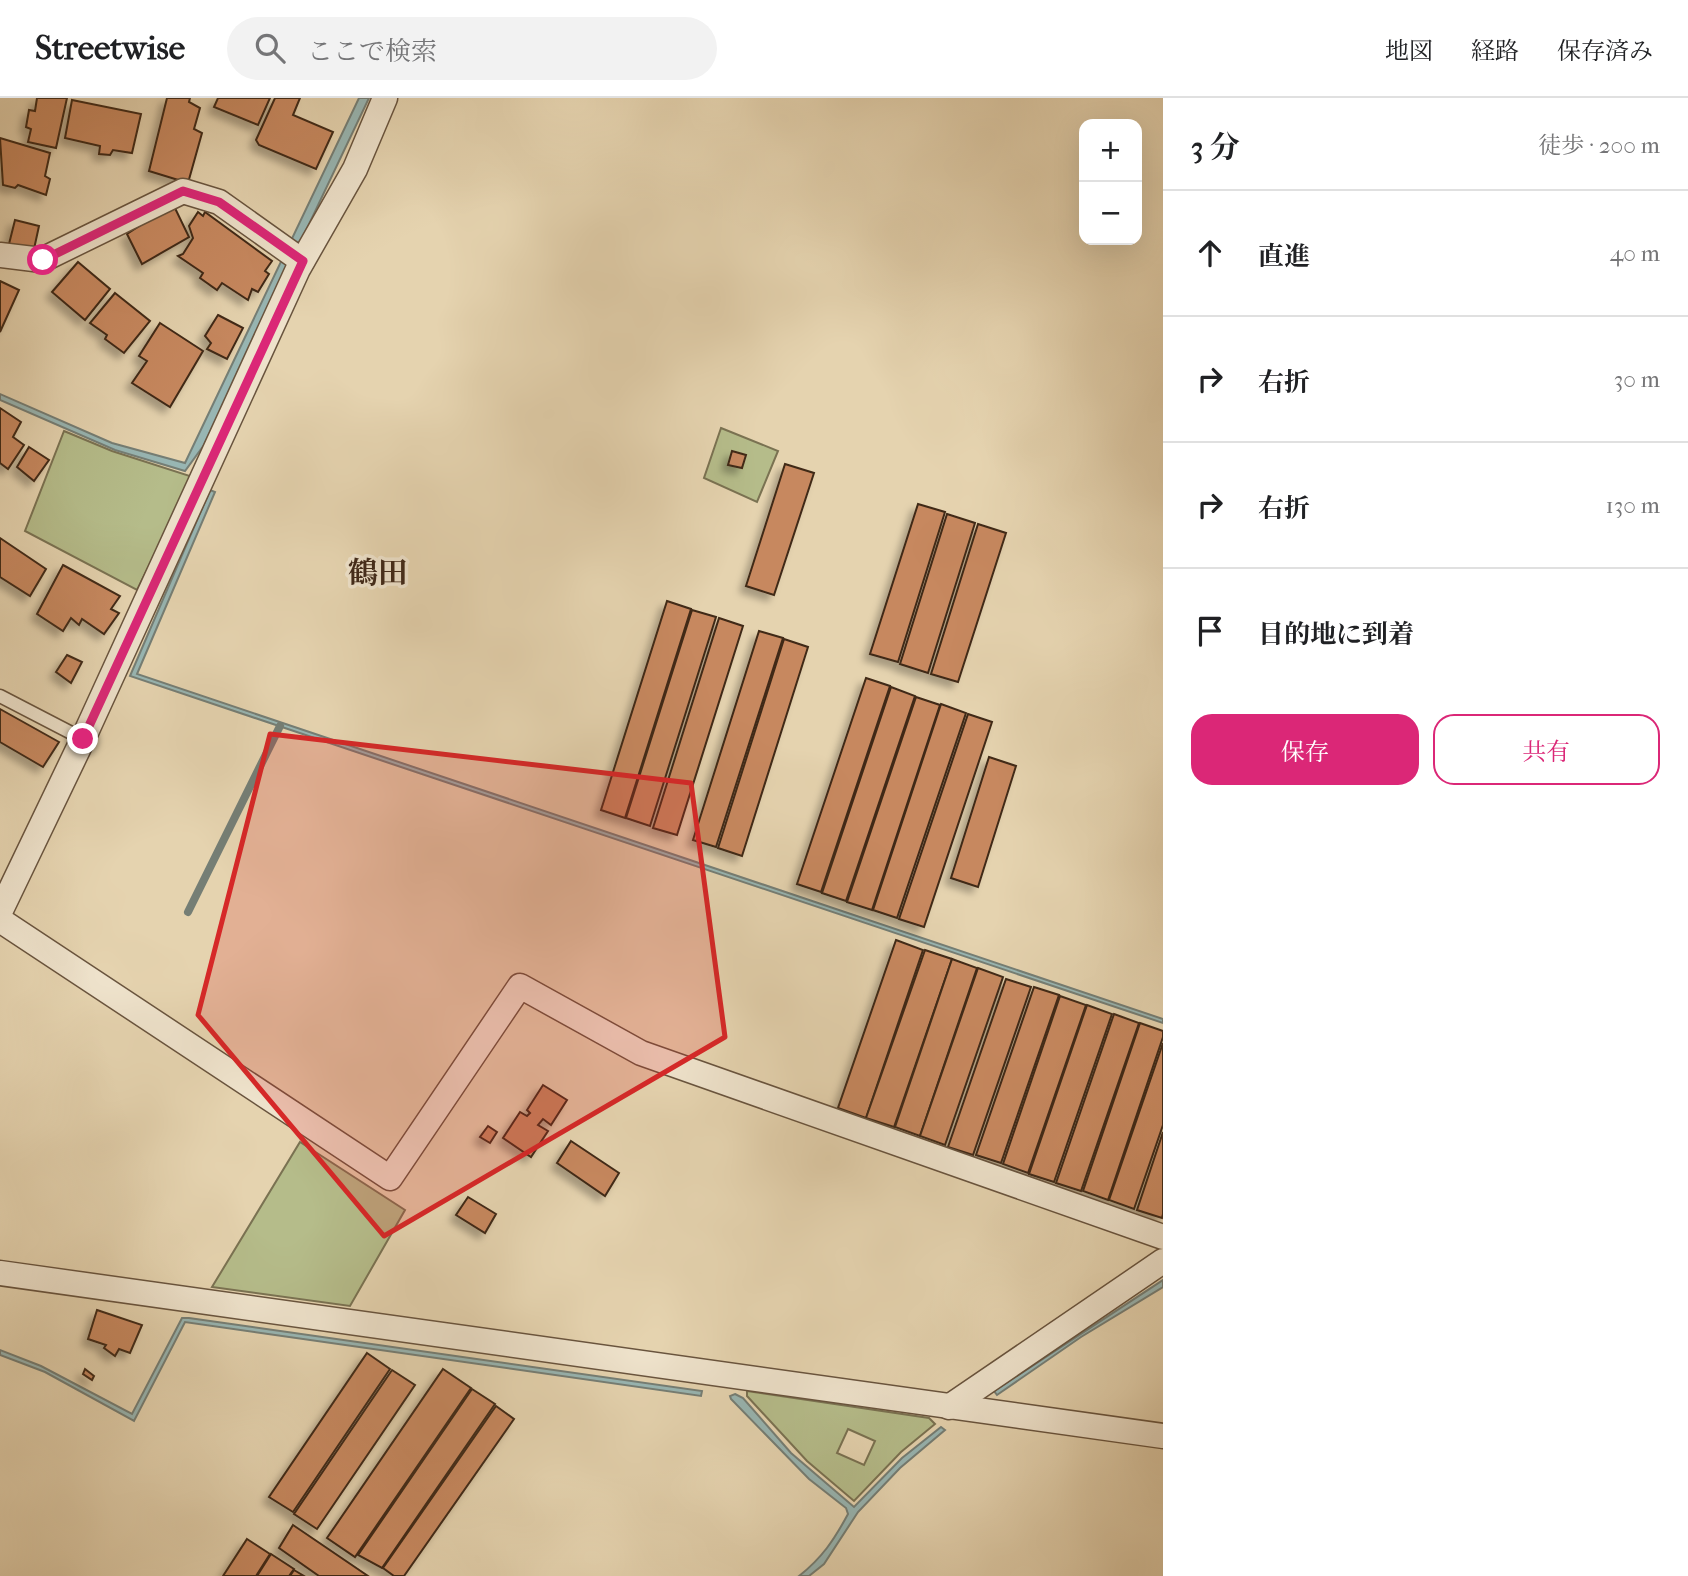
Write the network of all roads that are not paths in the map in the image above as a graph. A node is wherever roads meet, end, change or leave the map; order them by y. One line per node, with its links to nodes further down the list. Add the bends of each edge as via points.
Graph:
1 (386, 98): 3 (street, via 355,169)
2 (0, 255): 3 (street, via 43,260 183,191 219,202)
3 (303, 261): 5 (street)
4 (0, 696): 5 (lane)
5 (83, 739): 6 (street)
6 (3, 900)
7 (0, 920): 8 (street, via 390,1178 520,986 641,1053)
8 (1163, 1237)
9 (1163, 1261): 11 (street)
10 (0, 1273): 11 (street)
11 (949, 1406): 12 (street)
12 (1163, 1436)

